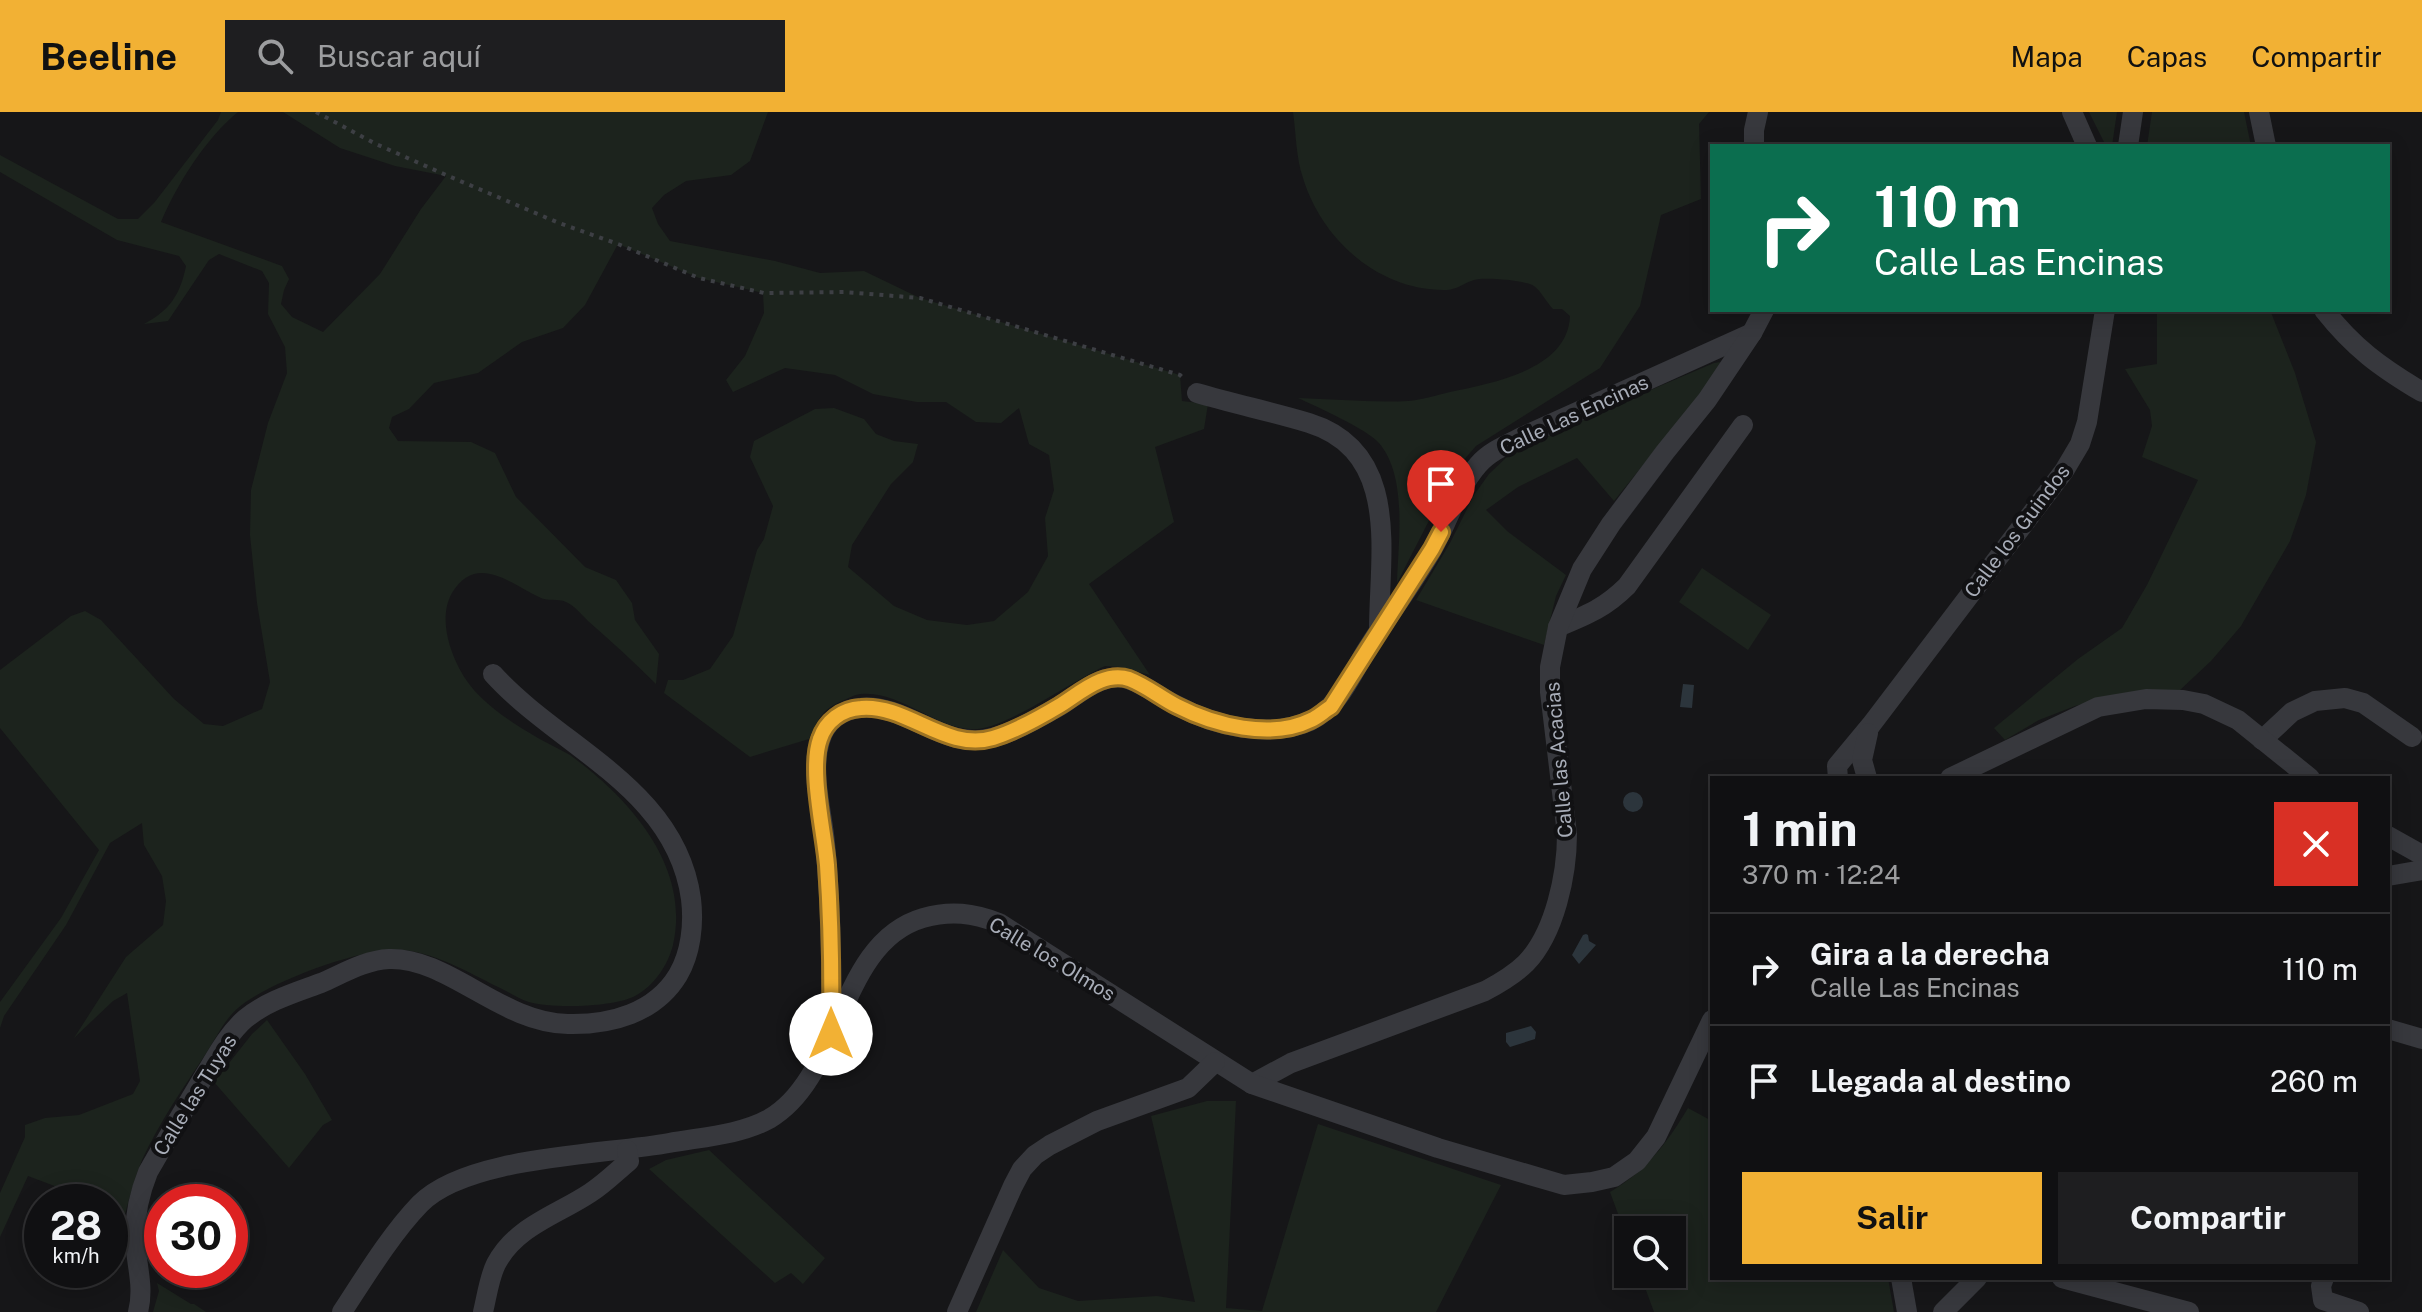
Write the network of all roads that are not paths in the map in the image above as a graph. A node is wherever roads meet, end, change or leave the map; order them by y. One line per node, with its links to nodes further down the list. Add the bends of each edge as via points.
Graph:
1 (1758, 112): 5 (street)
2 (2072, 112): 6 (street)
3 (2133, 112): 7 (street)
4 (2259, 112): 8 (street)
5 (1754, 144)
6 (2086, 144)
7 (2128, 144)
8 (2266, 144)
9 (1763, 312): 12 (street, Calle las Acacias)
10 (2105, 312): 19 (street, Calle los Guindos, via 2080,444)
11 (2326, 312): 13 (street, via 2353,345)
12 (1752, 333): 16 (street, Calle las Acacias, via 1611,524 1582,569); 17 (street, Calle Las Encinas, via 1524,436 1480,463)
13 (2422, 392)
14 (1197, 393): 17 (street, via 1312,424 1349,444 1360,457 1380,504)
15 (1743, 425): 16 (street, via 1627,586 1602,608)
16 (1558, 627): 35 (street, Calle las Acacias, via 1550,692 1567,852 1557,905 1529,961 1485,991 1291,1063)
17 (1379, 630): 32 (street, Calle Las Encinas, via 1331,707 1287,728 1205,720 1147,687 1116,677 1101,680 1009,732 982,740 963,741 878,707 840,714 828,723 817,752 831,924)
18 (493, 674): 41 (street, Calle las Tuyas, via 650,809 671,838 688,878 692,907 682,967 661,997 644,1009 593,1023 535,1020 431,968 389,959 261,1008 223,1046 148,1172 136,1219 142,1283)
19 (1871, 725): 22 (street, Calle los Guindos); 23 (street, Calle los Guindos, via 1862,760)
20 (2412, 737): 21 (street, via 2363,703 2345,698 2315,701 2292,712)
21 (2262, 740): 24 (street, via 2238,720 2204,704 2146,699 2098,707); 25 (street)
22 (1838, 775)
23 (1866, 776)
24 (1954, 776)
25 (2307, 776)
26 (2390, 837): 27 (street)
27 (2422, 855)
28 (2422, 870): 29 (street)
29 (2390, 876)
30 (1710, 1024): 35 (street, Calle los Olmos, via 1656,1137 1626,1169 1592,1182 1564,1185 1497,1166)
31 (2390, 1030): 33 (street)
32 (831, 1034): 34 (street, Calle los Olmos, via 864,966 894,931 930,916 964,913 999,923); 36 (street, Calle los Olmos, via 806,1082 772,1117 731,1131)
33 (2422, 1039)
34 (1215, 1062): 35 (street, Calle los Olmos); 44 (street, via 1188,1088 1097,1121 1035,1155 1013,1186)
35 (1252, 1084)
36 (627, 1150): 42 (street, Calle los Olmos, via 481,1171 438,1190 420,1204); 43 (street, via 629,1161 590,1193 540,1221 506,1249)
37 (1901, 1280): 45 (street)
38 (1975, 1280): 46 (street)
39 (2069, 1280): 47 (street)
40 (2323, 1280): 48 (street, via 2323,1300)
41 (138, 1312)
42 (342, 1312)
43 (483, 1312)
44 (957, 1312)
45 (1907, 1312)
46 (1943, 1312)
47 (2189, 1312)
48 (2359, 1312)

